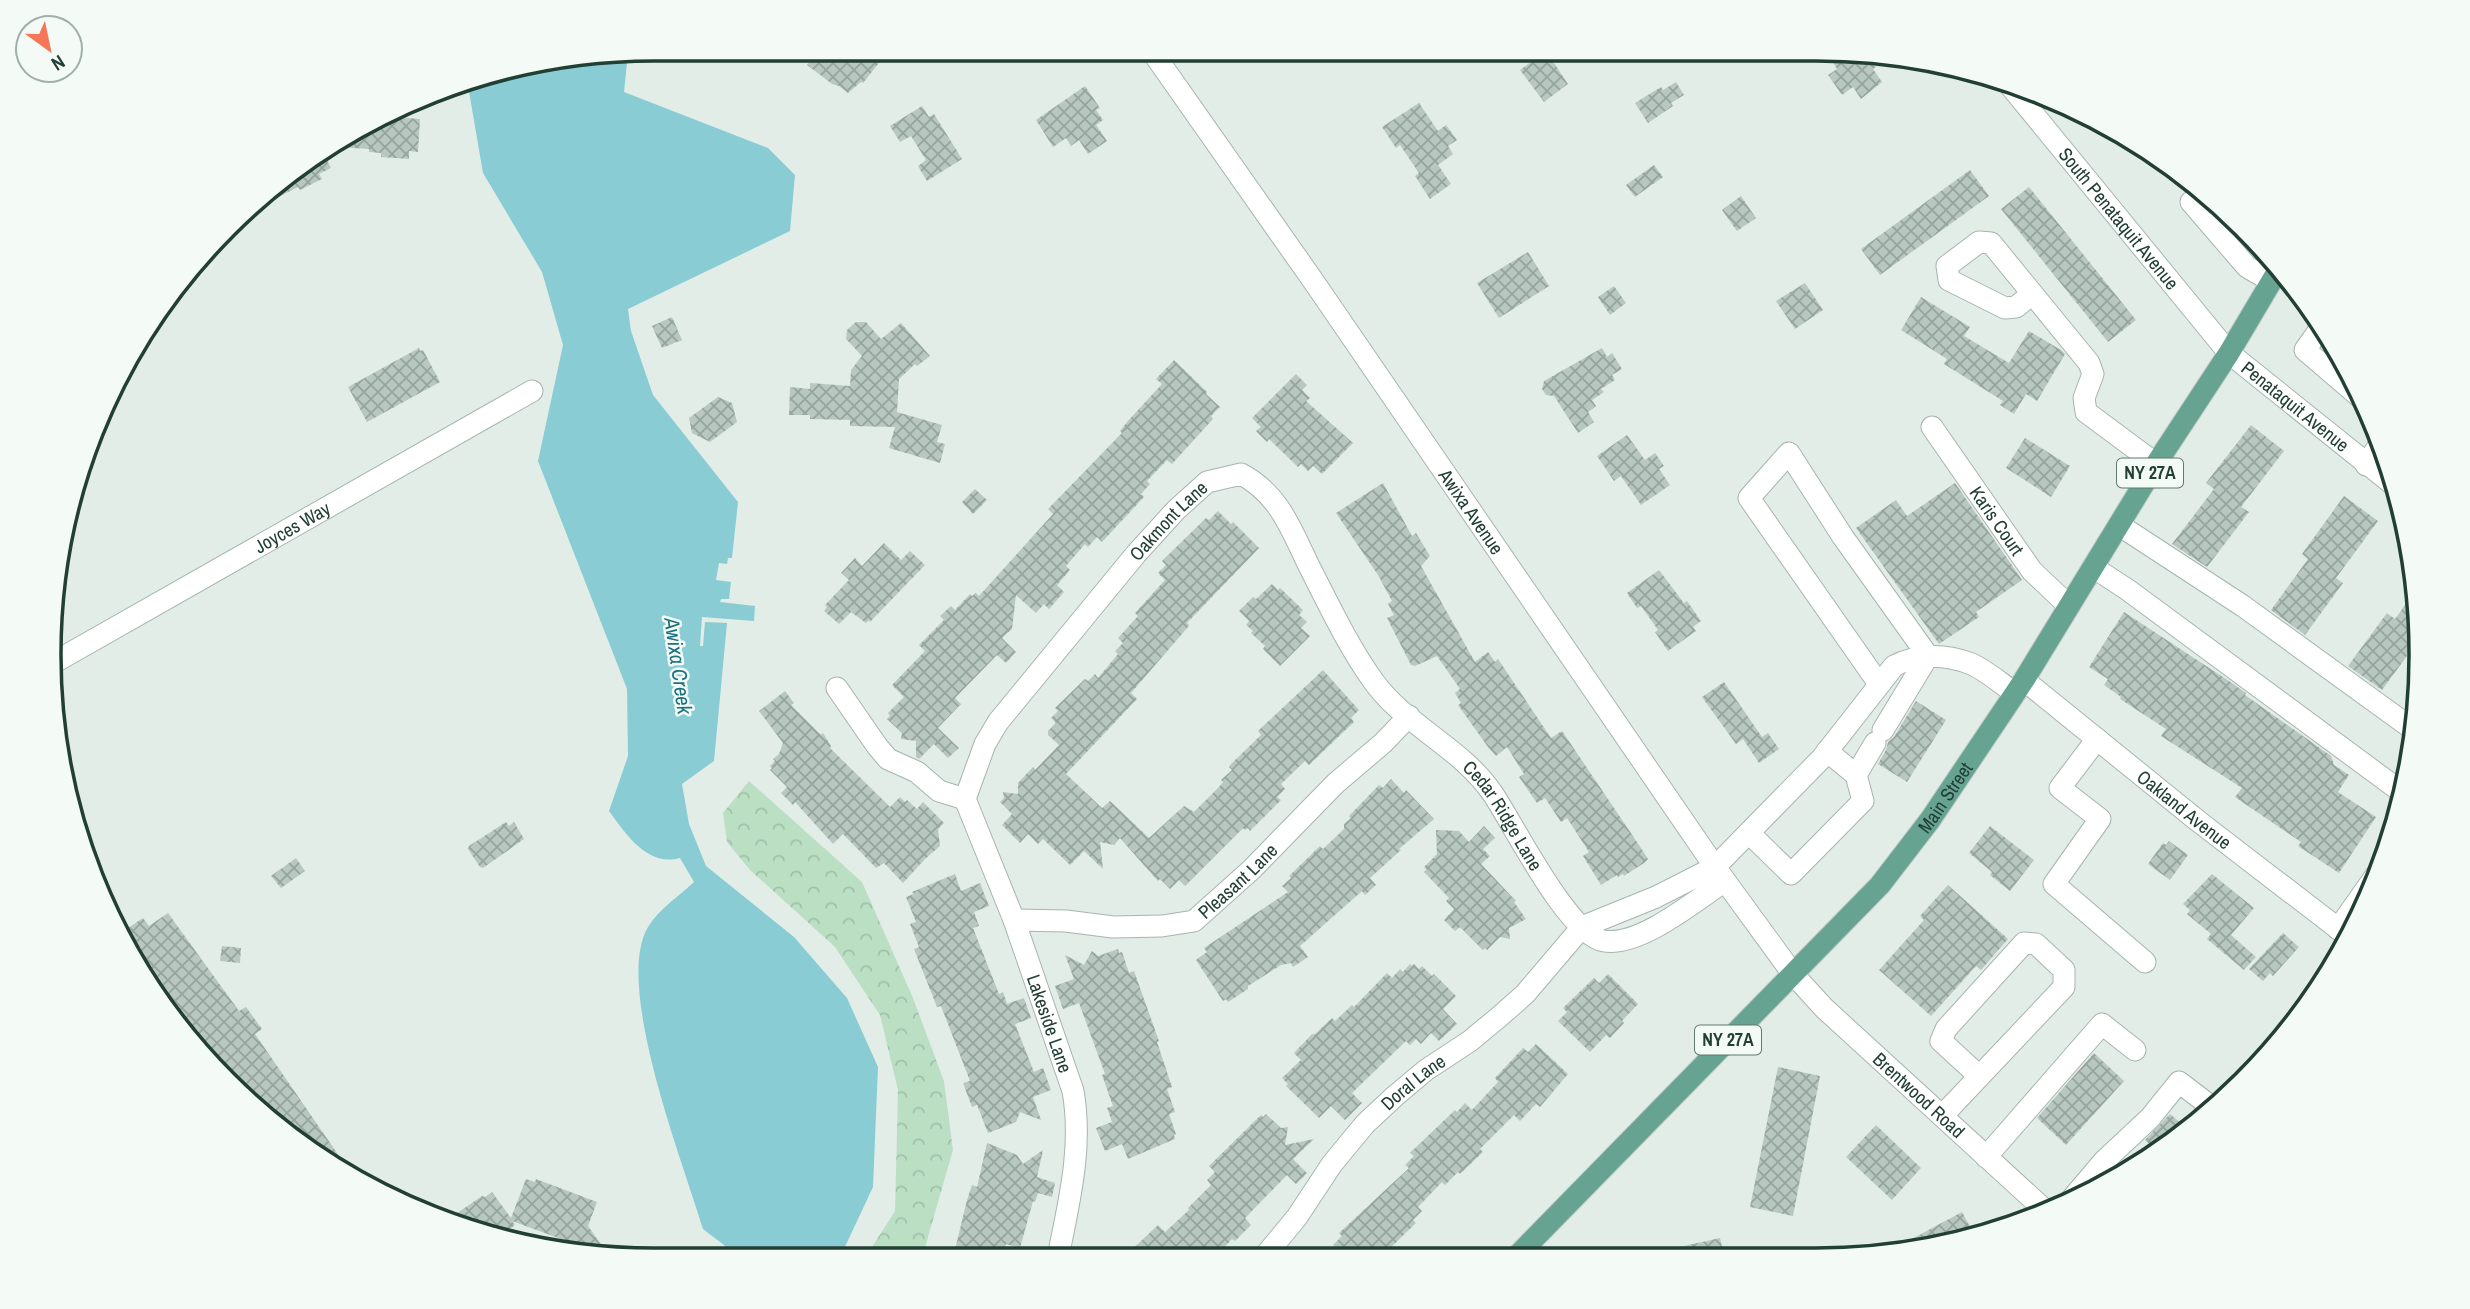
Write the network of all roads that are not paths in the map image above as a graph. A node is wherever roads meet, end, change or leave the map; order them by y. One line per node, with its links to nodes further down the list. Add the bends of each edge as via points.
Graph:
1 (1158, 61): 32 (street, Awixa Avenue, via 1245,194)
2 (2020, 98): 8 (street, South Penataquit Avenue)
3 (2191, 202): 4 (street, via 2247,267)
4 (2270, 272)
5 (2274, 278): 8 (main road, Main Street / NY 27A)
6 (2032, 294): 13 (street, via 2088,363 2093,374 2084,398 2086,412)
7 (2315, 335): 9 (street, via 2305,350)
8 (2229, 353): 13 (main road, Main Street / NY 27A); 14 (street, Penataquit Avenue)
9 (2342, 382)
10 (532, 391): 20 (street, Joyces Way)
11 (1932, 427): 18 (street, Karis Court, via 2032,571)
12 (2373, 454): 14 (street)
13 (2156, 464): 16 (main road, Main Street / NY 27A)
14 (2366, 465): 15 (street, Penataquit Avenue)
15 (2381, 476)
16 (2119, 525): 17 (main road, Main Street / NY 27A); 25 (street, via 2243,606)
17 (2093, 567): 18 (main road, Main Street / NY 27A); 29 (street)
18 (2069, 606): 22 (main road, Main Street / NY 27A)
19 (1928, 656): 21 (street, via 1894,666); 21 (street, via 1789,453 1749,498); 22 (street, Oakland Avenue, via 1969,663); 28 (street)
20 (61, 658)
21 (1880, 684): 27 (street)
22 (2020, 687): 26 (street, Oakland Avenue); 37 (main road, Main Street / NY 27A, via 1880,885)
23 (837, 688): 30 (street, via 888,759 917,772 939,791)
24 (1409, 716): 30 (street, Oakmont Lane, via 1375,684 1358,658 1287,519 1269,494 1241,474 1226,476 1207,482 1175,510 998,722); 33 (street, Pleasant Lane, via 1194,920 1162,926); 34 (street, Cedar Ridge Lane, via 1472,769 1492,793 1540,873)
25 (2405, 723)
26 (2097, 739): 35 (street, Oakland Avenue); 36 (street, via 2060,788 2100,819 2054,884)
27 (1827, 751): 28 (street); 31 (street)
28 (1856, 775): 31 (street, via 1863,802 1791,874)
29 (2394, 786)
30 (965, 799): 33 (street, Lakeside Lane)
31 (1749, 832): 32 (street)
32 (1720, 874): 34 (street, Doral Lane); 34 (street, via 1667,919 1631,939 1602,941); 37 (street, Awixa Avenue)
33 (1014, 920): 45 (street, Lakeside Lane, via 1065,1060 1078,1116 1075,1164)
34 (1582, 928): 46 (street, Doral Lane, via 1499,1017 1426,1070 1365,1124)
35 (2341, 930)
36 (2145, 962)
37 (1793, 974): 41 (street, Brentwood Road, via 1824,1009); 47 (main road, Main Street / NY 27A)
38 (2135, 1051): 42 (street, via 2102,1024)
39 (1979, 1076): 39 (street, via 2064,987 2064,970 2036,944 2024,943 1946,1028 1941,1041); 41 (street)
40 (2205, 1102): 43 (street, via 2179,1082)
41 (1942, 1116): 42 (street, Brentwood Road)
42 (1986, 1157): 44 (street, Brentwood Road)
43 (2085, 1183)
44 (2038, 1205)
45 (1060, 1248)
46 (1271, 1248)
47 (1525, 1248)

